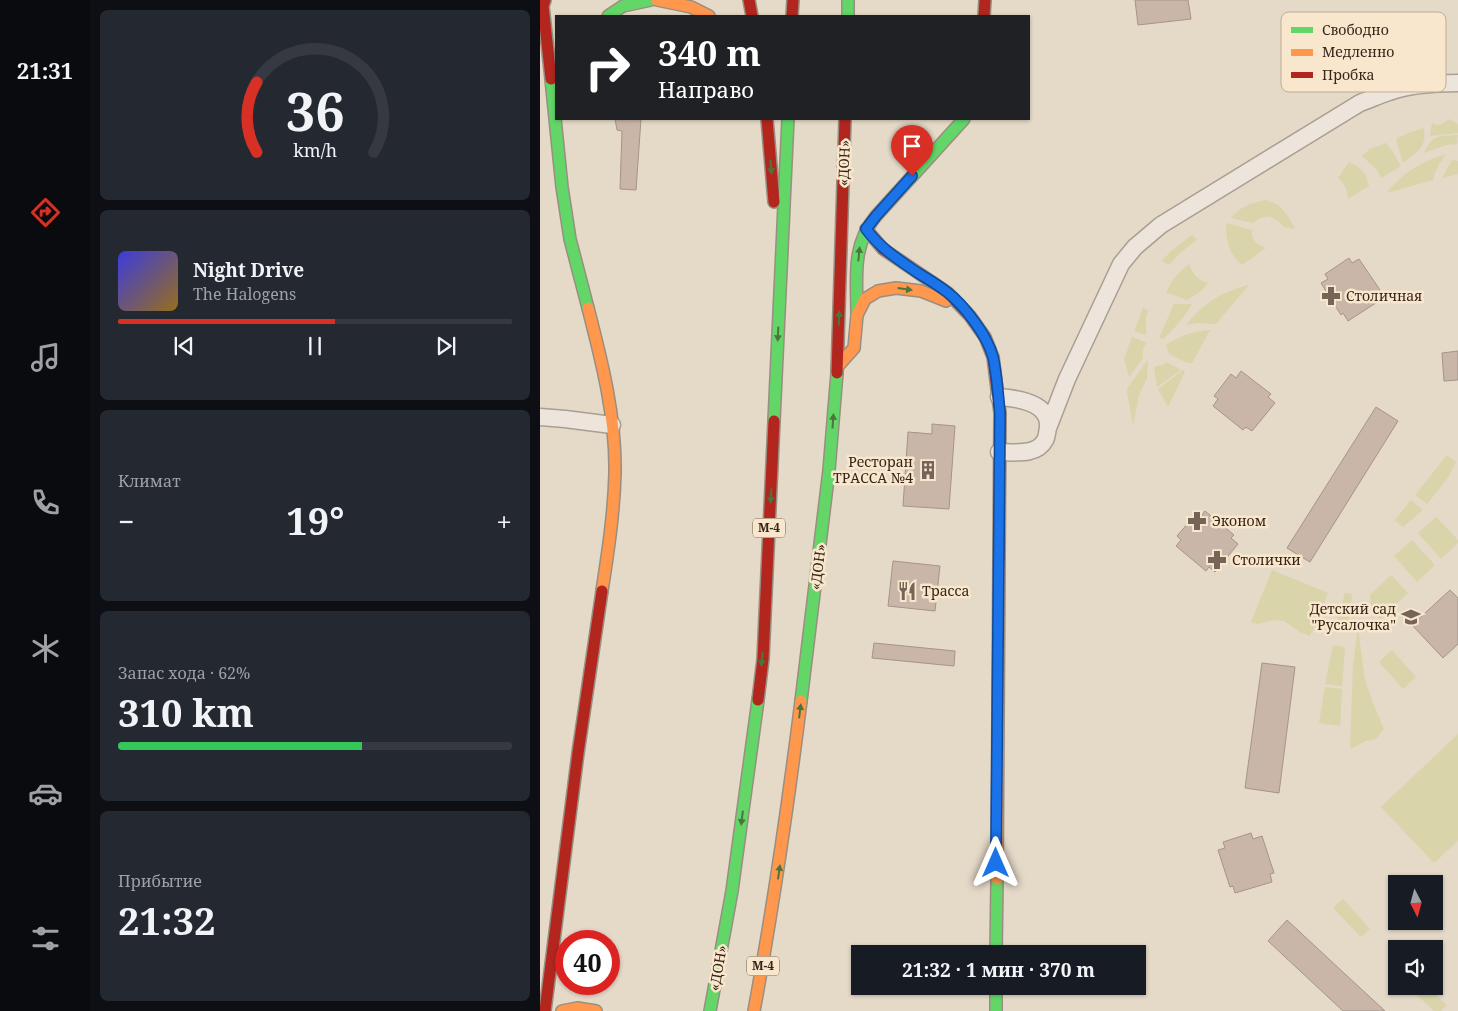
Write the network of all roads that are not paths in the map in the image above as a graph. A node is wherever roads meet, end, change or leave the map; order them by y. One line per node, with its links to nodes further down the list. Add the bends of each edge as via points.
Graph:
1 (651, 0): 8 (main road, via 623,6)
2 (657, 0): 9 (main road)
3 (749, 0): 10 (main road)
4 (793, 0): 11 (main road)
5 (848, 0): 12 (main road)
6 (985, 0): 13 (main road)
7 (543, 2): 14 (main road); 16 (main road)
8 (610, 15)
9 (708, 15)
10 (752, 15)
11 (792, 15)
12 (848, 15)
13 (984, 15)
14 (555, 19)
15 (1388, 92): 27 (street, via 1360,104 1161,225 1135,247 1121,264)
16 (555, 110)
17 (556, 120): 31 (main road, via 570,239 604,371)
18 (767, 120): 23 (main road, one-way to 23)
19 (788, 120): 23 (main road, «ДОН» / М-4)
20 (845, 120): 26 (main road, «ДОН» / М-4, one-way to 20)
21 (963, 120): 22 (main road)
22 (866, 229): 24 (main road, one-way to 22, via 858,258); 25 (main road, via 884,248 948,293)
23 (781, 285): 39 (main road, «ДОН» / М-4, one-way to 39, via 763,659 732,891)
24 (857, 316): 25 (main road, one-way to 25, via 865,299 878,291 896,288 921,291); 26 (main road, via 854,348)
25 (970, 316): 28 (main road, via 985,337 993,357)
26 (837, 367): 40 (main road, «ДОН» / М-4, one-way to 26, via 790,792 829,470)
27 (1066, 379): 29 (street, via 1050,394); 32 (street)
28 (998, 397): 29 (street); 33 (main road)
29 (1026, 401): 32 (street, via 1046,415)
30 (540, 417): 31 (street)
31 (612, 425): 36 (main road, via 615,472 612,522)
32 (1048, 428): 33 (street, via 1045,440 1037,450)
33 (999, 452): 34 (main road)
34 (996, 945)
35 (996, 995): 41 (main road)
36 (544, 1011)
37 (562, 1011): 38 (main road, via 576,1008)
38 (596, 1011)
39 (710, 1011)
40 (754, 1011)
41 (996, 1011)

